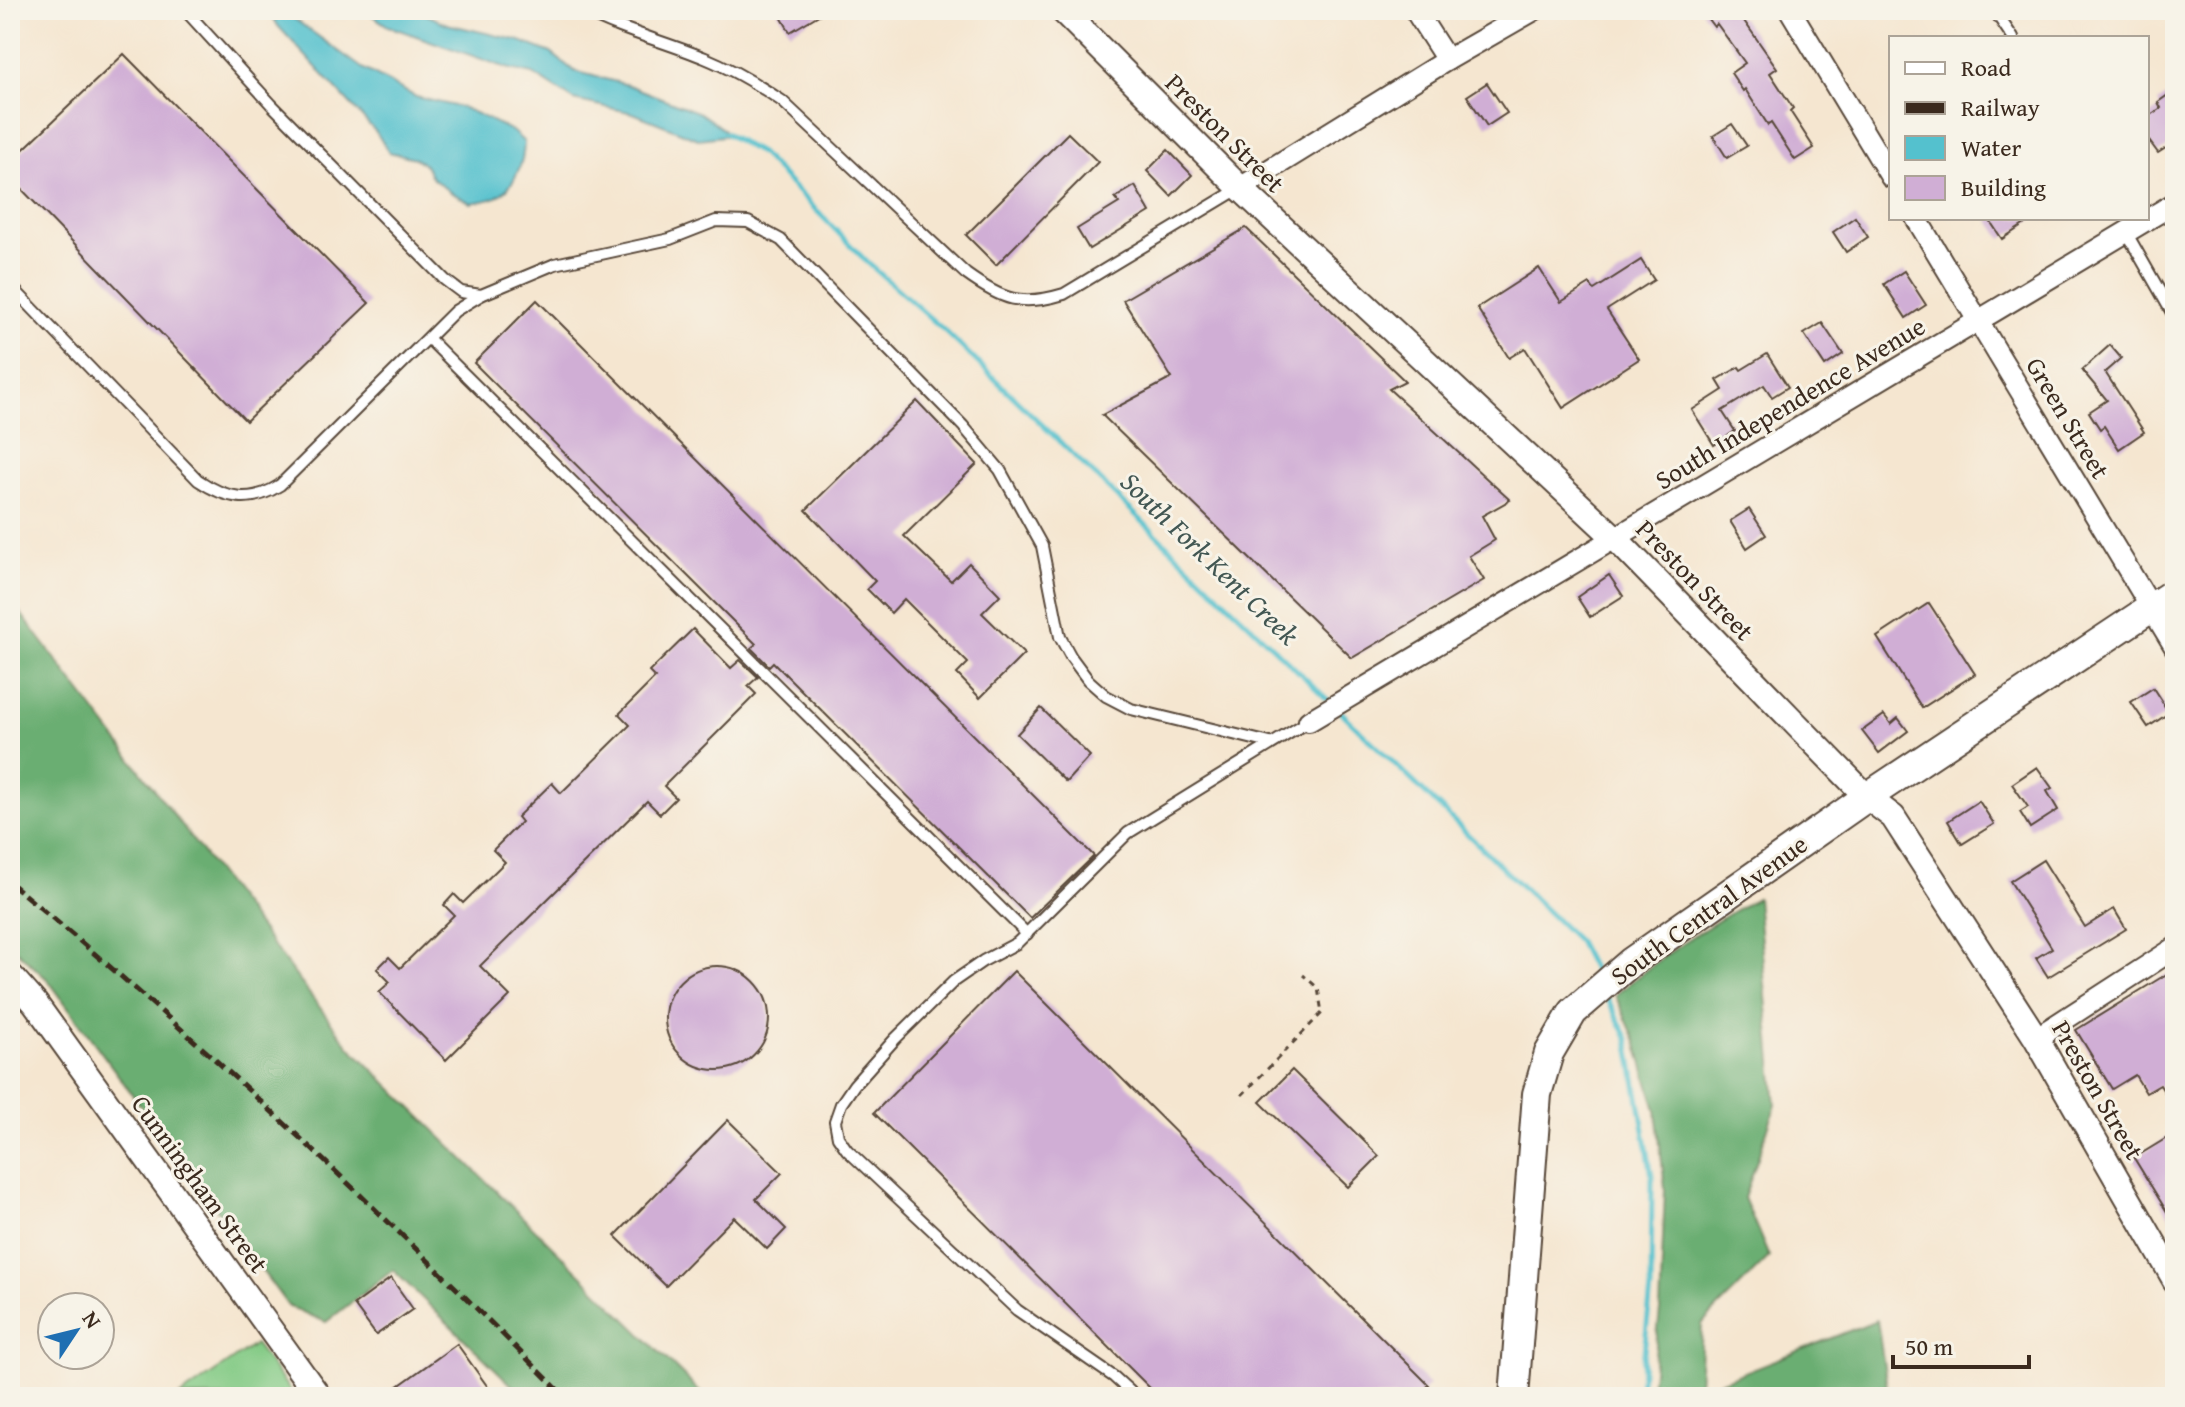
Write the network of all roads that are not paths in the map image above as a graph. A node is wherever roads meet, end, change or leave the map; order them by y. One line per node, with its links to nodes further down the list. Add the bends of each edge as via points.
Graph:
1 (16, 10): 9 (lane)
2 (185, 10): 20 (lane, via 445,280 461,292)
3 (582, 10): 13 (lane, via 753,81 966,274 1012,299 1039,302 1064,294)
4 (1062, 10): 13 (street, Preston Street)
5 (1415, 10): 11 (street)
6 (1534, 10): 11 (street)
7 (1790, 10): 12 (street)
8 (1994, 10): 10 (lane)
9 (10, 16)
10 (2012, 36)
11 (1447, 60): 13 (street)
12 (1889, 173)
13 (1240, 188): 24 (street, Preston Street)
14 (2175, 203): 15 (street, South Independence Avenue)
15 (2149, 218)
16 (1917, 220): 22 (street, Green Street)
17 (2146, 220): 18 (street, South Independence Avenue)
18 (2126, 232): 21 (lane); 22 (street, South Independence Avenue)
19 (10, 285): 23 (lane, via 198,480 231,496 250,498 280,485)
20 (481, 295): 23 (lane, via 455,311); 28 (lane, via 555,264 670,239 716,221 748,222 764,229 796,253 1000,470 1042,546 1060,637 1088,680 1131,709)
21 (2175, 318)
22 (1978, 321): 24 (street, South Independence Avenue); 25 (street, Green Street)
23 (429, 339): 30 (lane)
24 (1615, 538): 27 (street, South Independence Avenue); 29 (street, Preston Street)
25 (2164, 600): 26 (street, Green Street); 29 (main road, South Central Avenue)
26 (2175, 647)
27 (1309, 721): 28 (lane)
28 (1270, 743): 30 (lane, via 1128,833)
29 (1867, 797): 33 (street, Preston Street, via 1893,817); 37 (main road, South Central Avenue, via 1631,962 1573,1012 1549,1053 1537,1094)
30 (1027, 934): 36 (lane, via 966,971 895,1039 841,1104 835,1121 838,1137 1017,1310)
31 (2174, 951): 33 (street)
32 (10, 975): 35 (street, Cunningham Street)
33 (2036, 1038): 34 (street, Preston Street)
34 (2175, 1280)
35 (319, 1397)
36 (1136, 1397)
37 (1514, 1397)

